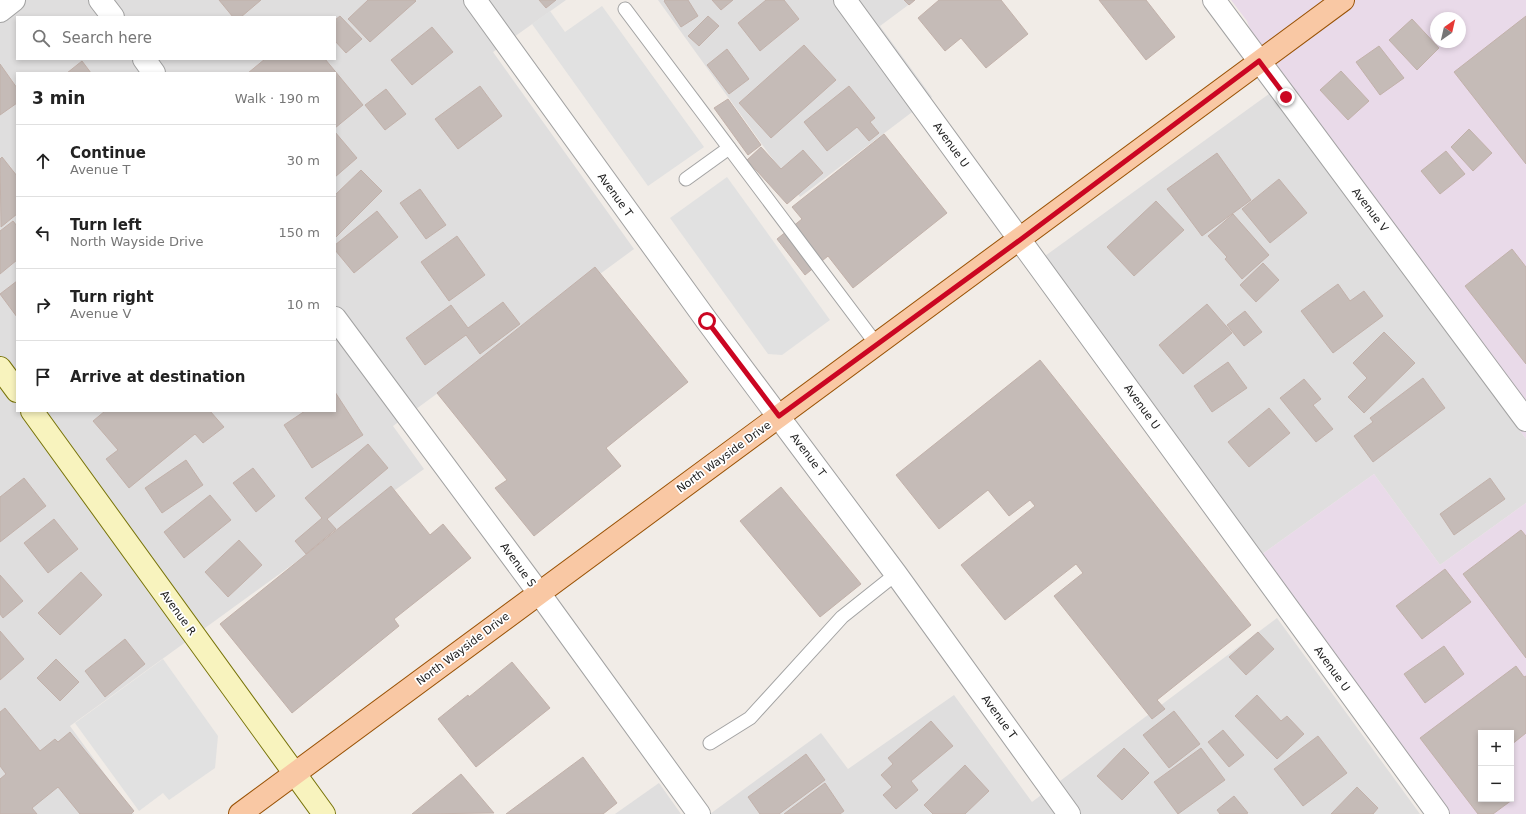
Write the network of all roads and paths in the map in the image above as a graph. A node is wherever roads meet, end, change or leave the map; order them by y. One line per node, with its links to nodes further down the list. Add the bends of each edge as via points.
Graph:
1 (14, 0): 8 (street)
2 (100, 0): 9 (street)
3 (475, 0): 21 (street, Avenue T, via 627,212)
4 (846, 0): 15 (street, Avenue U)
5 (1214, 0): 11 (street, Avenue V)
6 (1343, 0): 11 (main road, North Wayside Drive)
7 (625, 9): 13 (lane)
8 (0, 11)
9 (112, 16)
10 (145, 60): 12 (street)
11 (1259, 61): 15 (main road, North Wayside Drive); 22 (street, Avenue V)
12 (153, 72)
13 (729, 148): 14 (lane); 17 (lane)
14 (686, 179)
15 (1020, 240): 17 (main road, North Wayside Drive); 31 (street, Avenue U)
16 (336, 319): 24 (street, Avenue S)
17 (877, 345): 21 (main road, North Wayside Drive)
18 (0, 368): 19 (street)
19 (16, 390)
20 (33, 412): 26 (street, Avenue R)
21 (779, 416): 23 (street, Avenue T); 24 (main road, North Wayside Drive)
22 (1526, 420)
23 (896, 574): 25 (lane, via 842,617 750,718); 30 (street, Avenue T)
24 (539, 593): 26 (main road, North Wayside Drive); 29 (street, Avenue S)
25 (710, 743)
26 (295, 774): 27 (main road, North Wayside Drive); 28 (street, Avenue R)
27 (240, 814)
28 (324, 814)
29 (699, 814)
30 (1069, 814)
31 (1438, 814)

